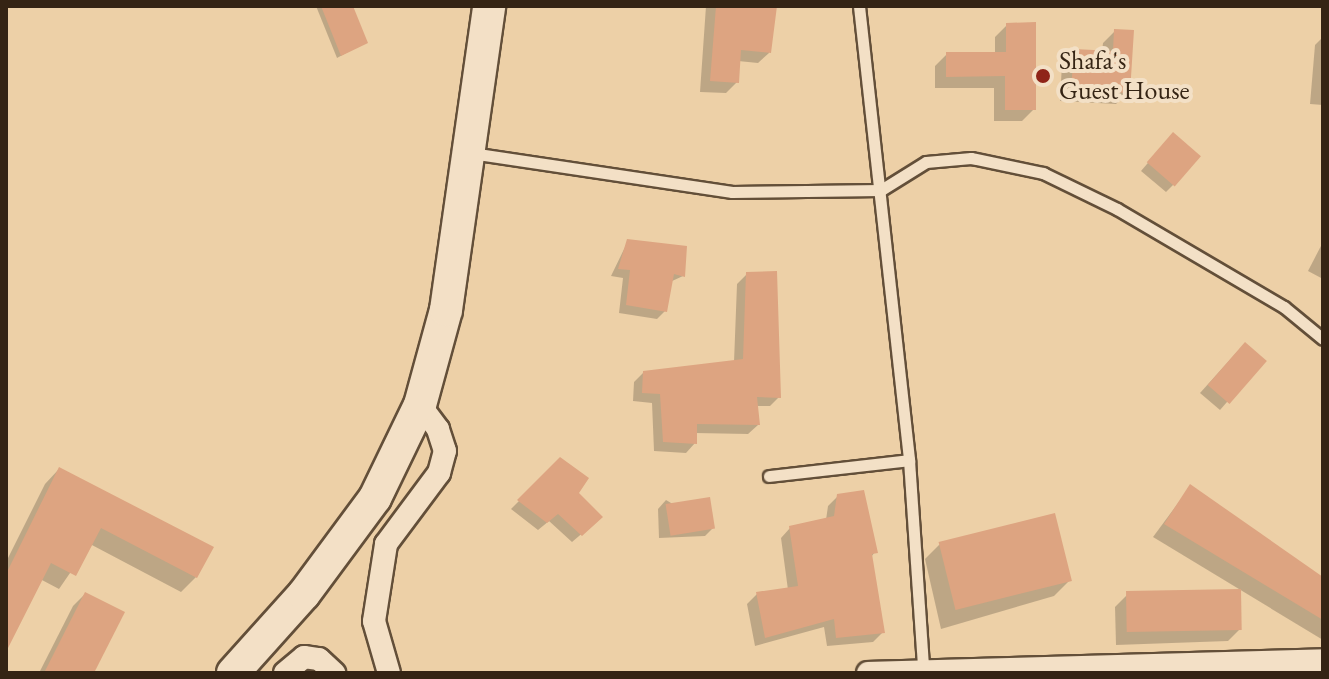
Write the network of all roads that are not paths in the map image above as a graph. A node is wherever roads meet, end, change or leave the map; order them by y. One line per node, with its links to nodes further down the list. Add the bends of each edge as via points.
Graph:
1 (859, 6): 4 (lane)
2 (485, 9): 3 (street)
3 (467, 153): 4 (lane, via 732,192); 6 (street, via 446,310)
4 (881, 190): 5 (lane, via 926,162 971,158 1043,173 1117,209 1271,299); 7 (lane)
5 (1323, 339)
6 (420, 405): 11 (street, via 375,498 304,594); 14 (street, via 438,429 445,451 439,473 386,544 374,621)
7 (909, 460): 8 (lane); 10 (lane)
8 (769, 476)
9 (1323, 660): 10 (street)
10 (923, 668): 15 (street)
11 (233, 673)
12 (285, 673): 13 (street, via 304,657 319,659)
13 (334, 673)
14 (389, 673)
15 (868, 673)

